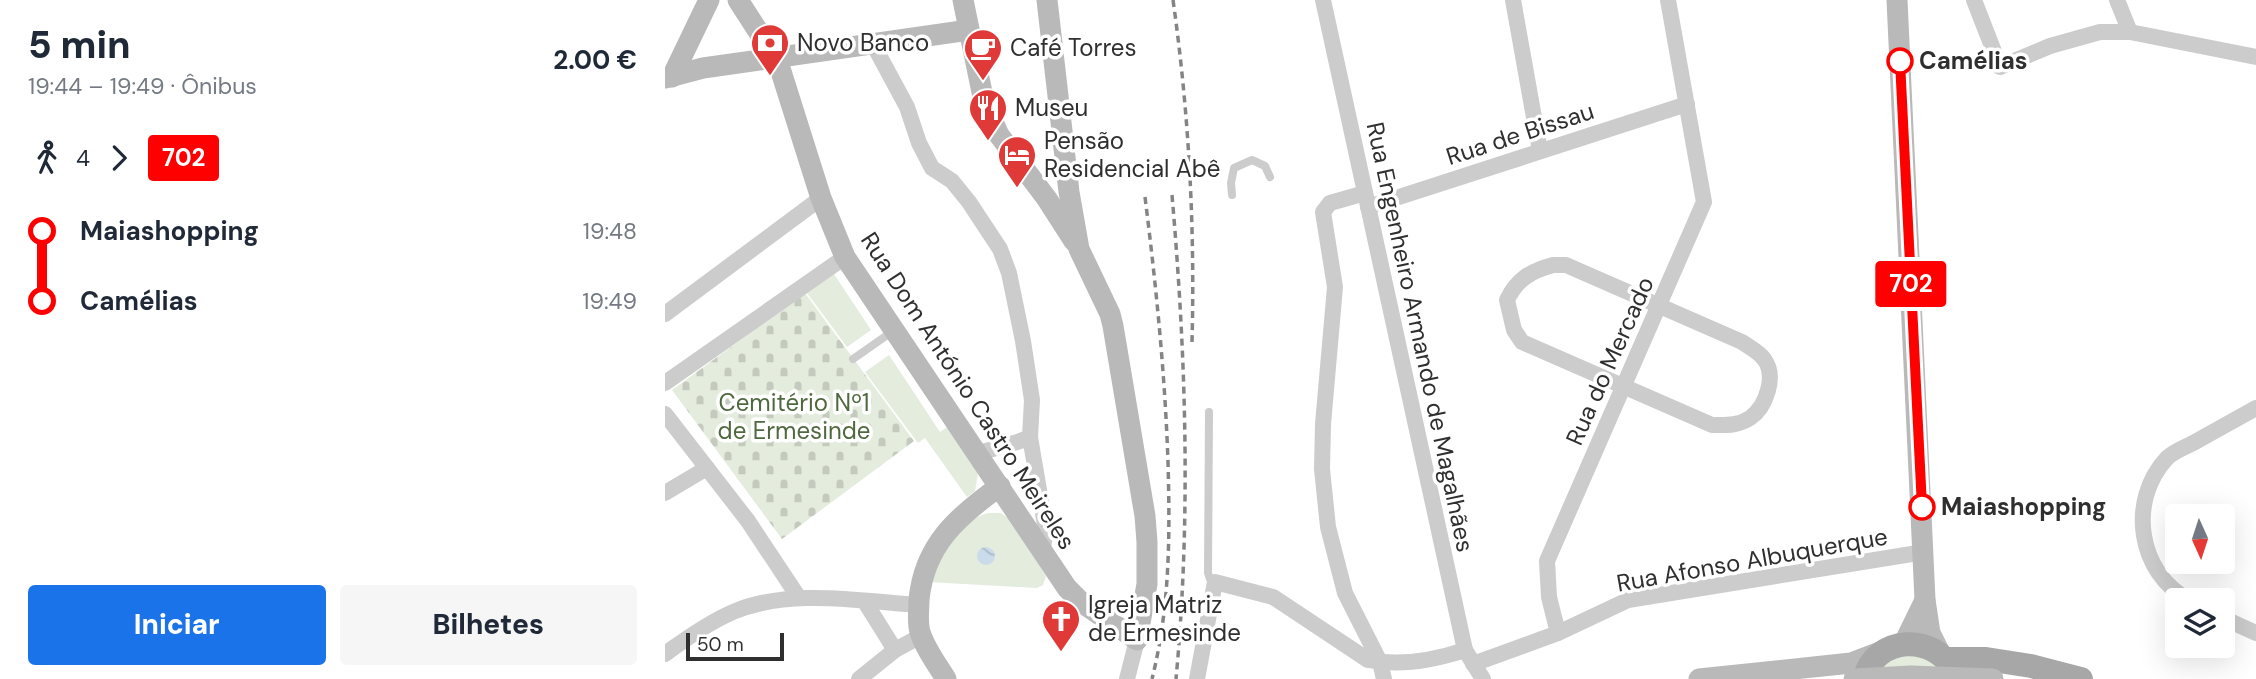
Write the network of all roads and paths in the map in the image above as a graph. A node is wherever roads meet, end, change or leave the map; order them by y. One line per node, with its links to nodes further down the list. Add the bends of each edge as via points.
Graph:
1 (709, 0): 16 (main road)
2 (738, 0): 14 (main road, Rua Dom António Castro Meireles)
3 (963, 0): 11 (main road)
4 (1047, 0): 20 (main road)
5 (1323, 0): 24 (street, Rua Engenheiro Armando de Magalhães)
6 (1513, 0): 18 (street)
7 (1668, 0): 17 (street, Rua do Mercado)
8 (1897, 0): 42 (main road)
9 (1974, 0): 12 (street, via 2000,67 2100,32)
10 (2117, 0): 12 (street)
11 (969, 30): 13 (main road); 23 (main road, via 984,102 999,135)
12 (2130, 32): 15 (street)
13 (873, 44): 14 (main road); 36 (street, via 907,107 932,168 952,181 1000,248 1023,341 1031,400)
14 (776, 57): 16 (main road); 22 (main road, Rua Dom António Castro Meireles)
15 (2256, 57)
16 (669, 77)
17 (1686, 104): 18 (street, Rua de Bissau); 27 (street, Rua do Mercado, via 1703,202)
18 (1540, 152): 24 (street, Rua de Bissau)
19 (1270, 177): 21 (lane, via 1265,166 1252,160 1234,168)
20 (1069, 192): 23 (main road, via 1060,200); 25 (main road)
21 (1232, 195)
22 (821, 198): 26 (main road, Rua Dom António Castro Meireles); 28 (street)
23 (1047, 199): 25 (main road)
24 (1367, 200): 50 (street, Rua de Bissau, via 1330,203 1323,212 1335,287 1322,469 1328,527 1345,593); 59 (street, Rua Engenheiro Armando de Magalhães)
25 (1079, 249): 54 (main road, via 1113,326 1145,516 1147,584)
26 (845, 257): 29 (main road, Rua Dom António Castro Meireles); 31 (street)
27 (1659, 305): 32 (street, Rua do Mercado); 32 (street, via 1755,351 1765,360 1767,394 1750,418 1733,426 1712,425); 32 (street, via 1566,265 1534,270 1512,289 1507,300 1522,342)
28 (665, 314)
29 (893, 331): 30 (lane); 37 (main road, Rua Dom António Castro Meireles)
30 (853, 359)
31 (665, 383)
32 (1624, 387): 51 (street, Rua do Mercado, via 1546,561)
33 (2256, 408): 44 (street, via 2169,456 2152,478 2142,522 2146,545 2155,569)
34 (1209, 412): 43 (lane, via 1208,573)
35 (665, 414): 38 (street)
36 (1030, 437): 37 (street); 41 (street, via 1046,531)
37 (977, 454): 39 (main road, Rua Dom António Castro Meireles)
38 (707, 468): 40 (street); 45 (street)
39 (1000, 486): 41 (main road, Rua Dom António Castro Meireles); 48 (main road, via 952,525 935,547 923,571)
40 (665, 493)
41 (1042, 552): 54 (main road, Rua Dom António Castro Meireles, via 1073,595)
42 (1924, 552): 46 (main road); 51 (street, Rua Afonso Albuquerque, via 1628,600)
43 (1215, 582): 55 (street, via 1273,597); 65 (street)
44 (2172, 588)
45 (799, 598): 47 (street); 58 (street, via 731,612)
46 (1925, 600): 56 (main road); 61 (main road, via 1930,634)
47 (865, 602): 48 (street); 57 (street)
48 (919, 605): 53 (main road)
49 (2235, 623): 52 (street)
50 (1361, 627): 55 (street); 60 (street, Rua de Bissau)
51 (1558, 633): 59 (street, Rua Afonso Albuquerque)
52 (2256, 633)
53 (921, 636): 57 (street); 63 (main road)
54 (1137, 640): 64 (street)
55 (1338, 640): 60 (street)
56 (1895, 646): 61 (main road, via 1917,643); 68 (main road, via 1851,663); 70 (main road, via 1875,659)
57 (895, 650): 62 (street)
58 (665, 654)
59 (1469, 657): 60 (street, Rua Afonso Albuquerque); 67 (street, Rua Engenheiro Armando de Magalhães)
60 (1380, 663): 66 (street, Rua de Bissau)
61 (1948, 664): 72 (main road, via 1986,659)
62 (859, 679)
63 (946, 679)
64 (1127, 679)
65 (1197, 679)
66 (1384, 679)
67 (1483, 679)
68 (1699, 679)
69 (1854, 679): 71 (main road, bridge)
70 (1864, 679)
71 (1993, 679)
72 (2081, 679)

